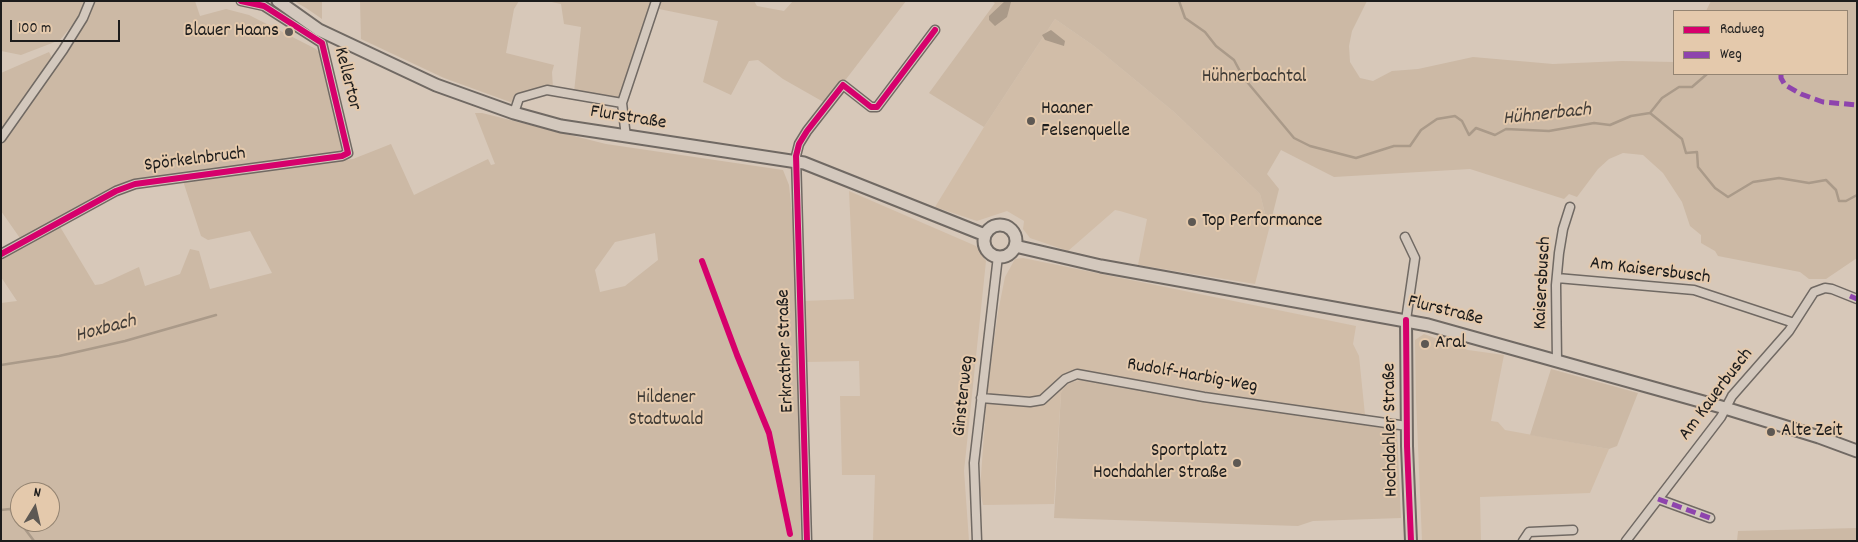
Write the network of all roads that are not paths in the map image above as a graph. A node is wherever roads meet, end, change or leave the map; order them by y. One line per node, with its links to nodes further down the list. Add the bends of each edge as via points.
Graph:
1 (90, 1): 9 (street, via 63,50)
2 (241, 1): 10 (street, Kellertor, via 264,6 322,44)
3 (278, 1): 7 (main road, Flurstraße, via 319,30 436,84)
4 (656, 1): 6 (street)
5 (935, 30): 11 (street, via 877,107 871,107 843,85 799,144)
6 (622, 103): 7 (street, via 547,90 519,98); 8 (street)
7 (514, 113): 8 (main road, Flurstraße, via 561,126)
8 (626, 137): 11 (main road, Flurstraße)
9 (1, 138)
10 (348, 153): 16 (street, Spörkelnbruch, via 135,184 116,191)
11 (795, 161): 13 (main road, Flurstraße); 30 (street, Erkrather Straße)
12 (1570, 207): 18 (street, Kaisersbusch, via 1563,229)
13 (985, 235): 15 (main road, via 991,227 1002,225 1012,230); 17 (main road, via 987,250)
14 (1405, 237): 20 (street, via 1415,258)
15 (1015, 246): 17 (main road, via 1008,254); 20 (main road, Flurstraße, via 1101,266)
16 (1, 254)
17 (998, 256): 23 (street, Ginsterweg)
18 (1557, 278): 21 (street, Am Kaisersbusch, via 1694,290); 22 (street, Kaisersbusch)
19 (1857, 299): 21 (street, Am Kauerbusch, via 1832,289 1819,289 1808,298)
20 (1406, 320): 22 (main road, Flurstraße); 25 (street, Hochdahler Straße)
21 (1794, 323): 24 (street, Am Kauerbusch)
22 (1557, 362): 24 (main road, Flurstraße)
23 (981, 398): 25 (street, Rudolf-Harbig-Weg, via 1042,400 1065,379 1077,374 1204,397); 31 (street, Ginsterweg, via 974,463)
24 (1725, 408): 26 (main road, Flurstraße); 27 (street, Am Kauerbusch)
25 (1407, 426): 32 (street, Hochdahler Straße)
26 (1857, 451)
27 (1658, 499): 28 (street); 34 (street, Am Kauerbusch)
28 (1710, 518)
29 (1573, 530): 33 (street, via 1529,532)
30 (807, 541)
31 (977, 541)
32 (1411, 541)
33 (1523, 541)
34 (1626, 541)

